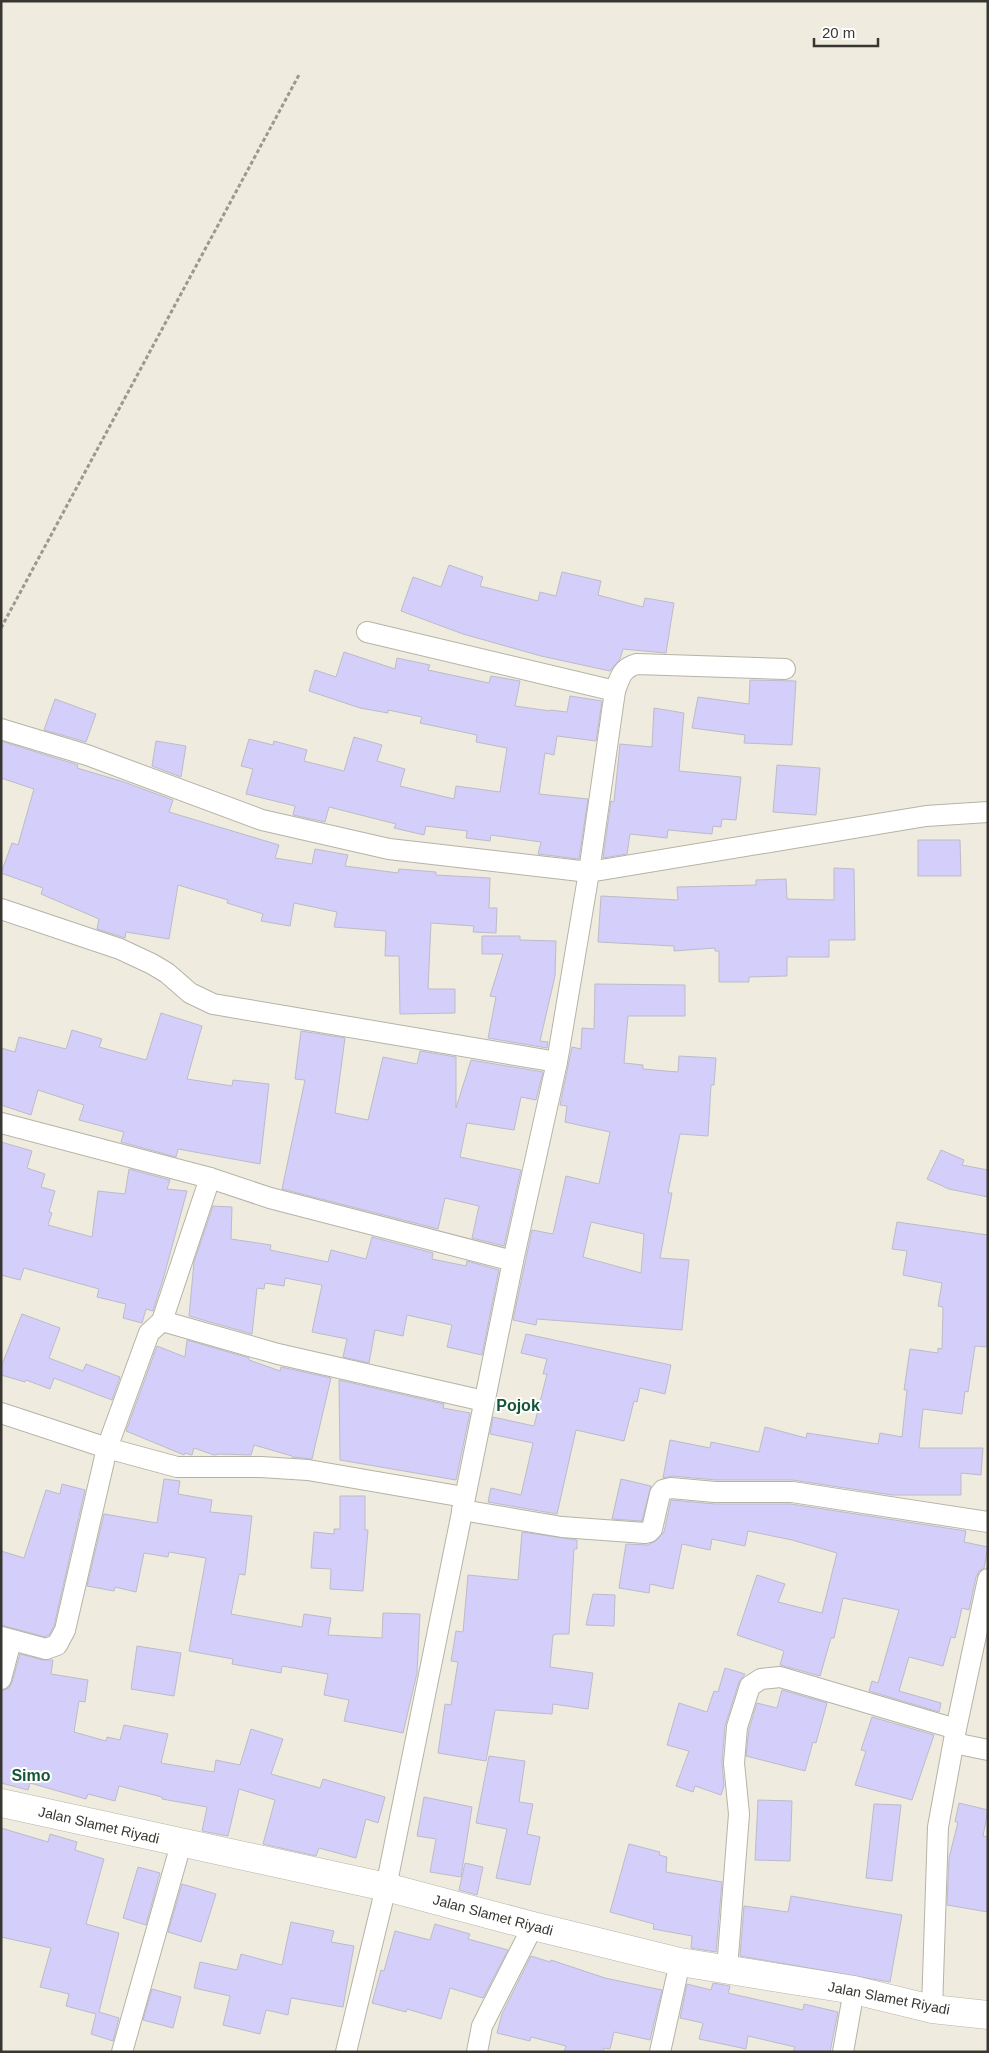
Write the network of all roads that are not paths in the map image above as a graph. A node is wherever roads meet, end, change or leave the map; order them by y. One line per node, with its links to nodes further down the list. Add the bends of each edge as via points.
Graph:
1 (367, 632): 3 (street)
2 (785, 669): 3 (street, via 637,664 621,674)
3 (615, 691): 6 (street)
4 (1, 729): 6 (street, via 87,755 262,820 389,849)
5 (988, 812): 6 (street, via 926,816)
6 (589, 872): 8 (street)
7 (1, 909): 8 (street, via 120,949 152,964 190,993 213,1004)
8 (557, 1062): 11 (street)
9 (1, 1124): 10 (street)
10 (210, 1178): 11 (street, via 270,1198); 12 (street)
11 (513, 1261): 13 (street)
12 (162, 1321): 13 (street, via 278,1354); 15 (street, via 149,1333)
13 (484, 1401): 16 (street)
14 (1, 1413): 15 (street)
15 (107, 1448): 16 (street, via 178,1467 308,1470); 19 (street, via 61,1641 46,1649)
16 (463, 1504): 17 (street, via 562,1527 650,1532 663,1490 792,1492); 25 (street)
17 (988, 1522)
18 (988, 1579): 21 (street)
19 (6, 1639): 20 (street)
20 (1, 1679)
21 (955, 1736): 22 (street); 28 (street, via 780,1677 761,1680 750,1686 737,1726 734,1762 739,1814); 30 (street, via 938,1827)
22 (988, 1750)
23 (1, 1804): 24 (street, Jalan Slamet Riyadi)
24 (181, 1844): 25 (street, Jalan Slamet Riyadi); 32 (street)
25 (386, 1888): 26 (street, Jalan Slamet Riyadi); 33 (street)
26 (533, 1926): 27 (street, Jalan Slamet Riyadi); 34 (street, via 482,2026)
27 (680, 1962): 28 (street, Jalan Slamet Riyadi); 35 (street)
28 (727, 1969): 29 (street, Jalan Slamet Riyadi)
29 (854, 1990): 30 (street, Jalan Slamet Riyadi); 36 (street)
30 (932, 2009): 31 (street, Jalan Slamet Riyadi)
31 (988, 2015)
32 (122, 2052)
33 (346, 2052)
34 (476, 2052)
35 (660, 2052)
36 (843, 2052)

